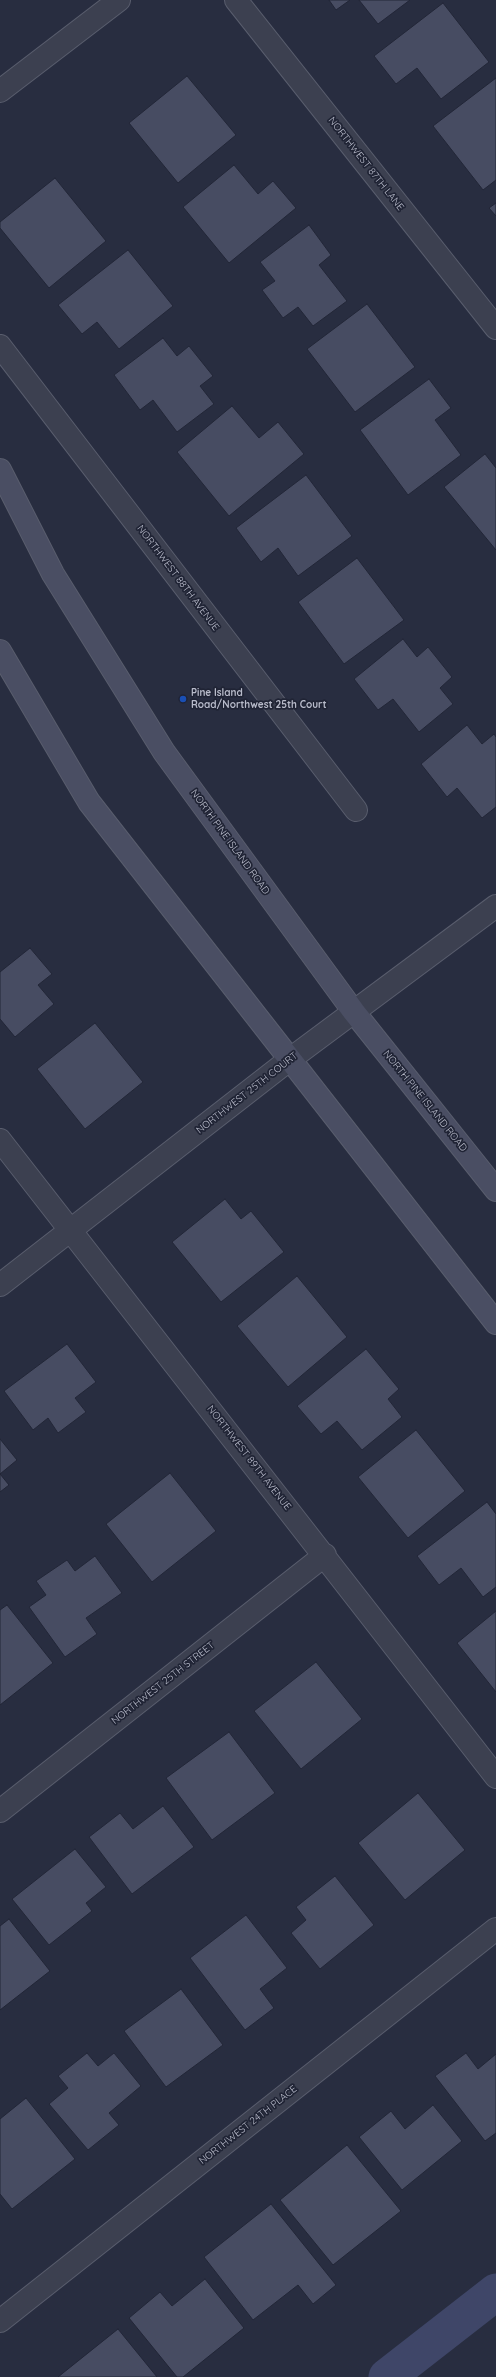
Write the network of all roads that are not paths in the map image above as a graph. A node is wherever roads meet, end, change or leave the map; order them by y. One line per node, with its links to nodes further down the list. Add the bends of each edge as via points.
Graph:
1 (119, 0): 3 (street)
2 (236, 0): 4 (street, NORTHWEST 87TH LANE)
3 (0, 91)
4 (496, 328)
5 (0, 346): 8 (street, NORTHWEST 88TH AVENUE)
6 (0, 470): 10 (main road, NORTH PINE ISLAND ROAD, via 53,574 164,752)
7 (0, 651): 11 (main road, via 89,802)
8 (356, 810)
9 (496, 906): 10 (street, NORTHWEST 25TH COURT)
10 (354, 1012): 11 (street, NORTHWEST 25TH COURT); 13 (main road, NORTH PINE ISLAND ROAD)
11 (289, 1060): 14 (street, NORTHWEST 25TH COURT); 16 (main road)
12 (0, 1140): 14 (street, NORTHWEST 89TH AVENUE)
13 (496, 1190)
14 (71, 1229): 15 (street, NORTHWEST 25TH COURT); 17 (street, NORTHWEST 89TH AVENUE)
15 (0, 1285)
16 (496, 1323)
17 (325, 1555): 18 (street, NORTHWEST 89TH AVENUE); 19 (street, NORTHWEST 25TH STREET)
18 (496, 1777)
19 (0, 1811)
20 (496, 1929): 21 (street, NORTHWEST 24TH PLACE)
21 (0, 2321)

